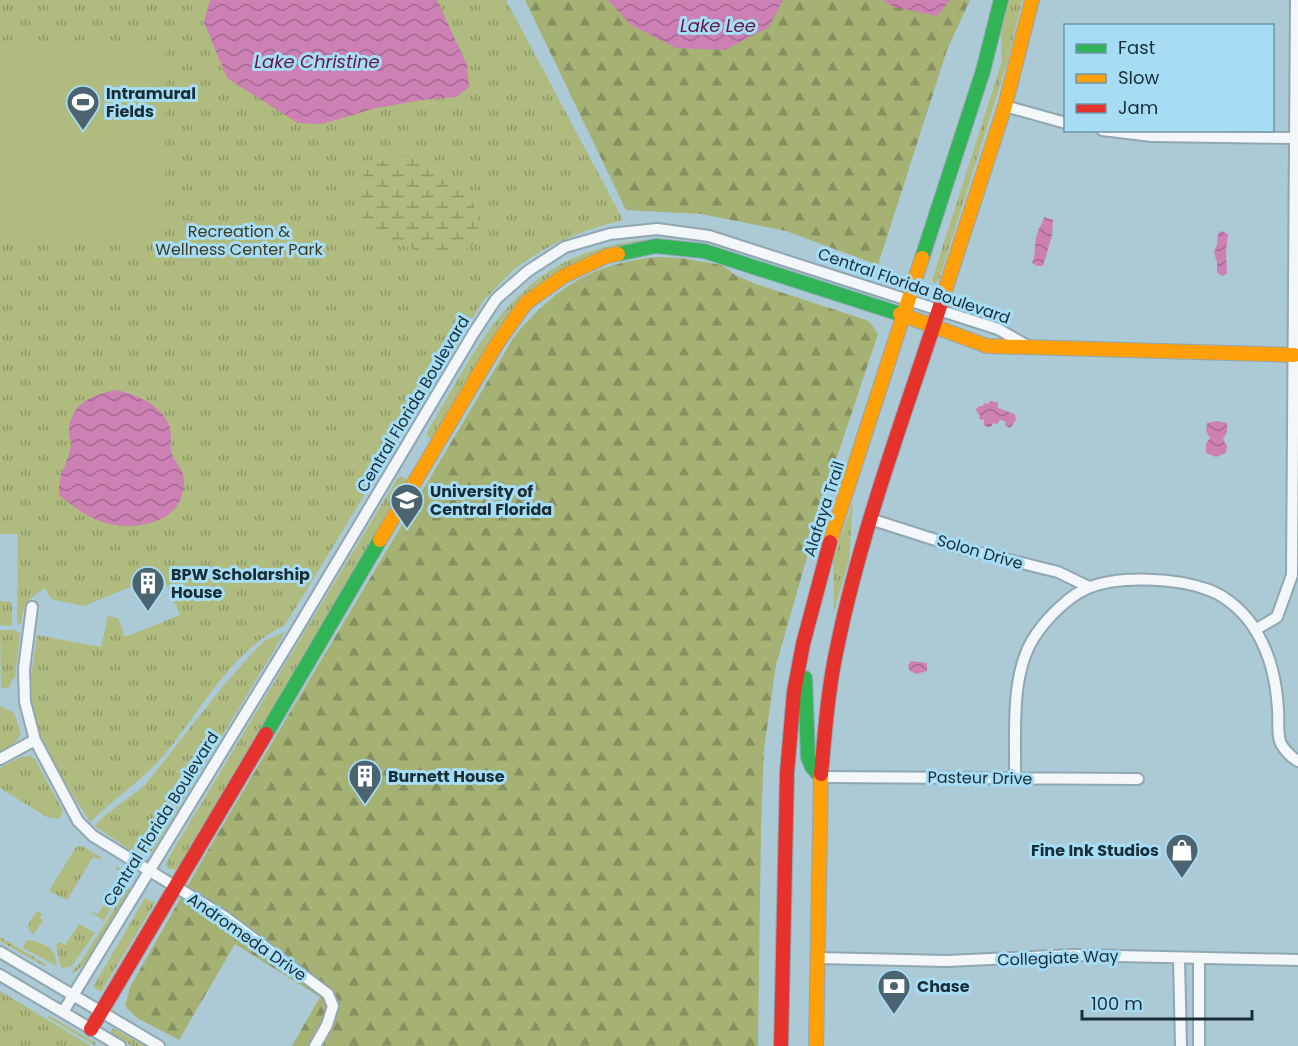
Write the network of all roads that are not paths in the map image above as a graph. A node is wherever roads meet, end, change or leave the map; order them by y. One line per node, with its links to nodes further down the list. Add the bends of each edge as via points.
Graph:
1 (1001, 0): 8 (main road, Alafaya Trail, via 983,71)
2 (1032, 0): 4 (main road)
3 (1296, 0): 7 (street)
4 (1005, 106): 5 (street); 9 (main road)
5 (1064, 123)
6 (1119, 132): 7 (street)
7 (1296, 138): 13 (street)
8 (909, 300): 9 (street, Central Florida Boulevard); 10 (main road, Alafaya Trail); 25 (street, Central Florida Boulevard, via 709,236 657,229 610,234 565,247 528,271 496,299 473,334)
9 (939, 309): 11 (main road); 12 (street, Central Florida Boulevard, via 998,328)
10 (904, 315): 11 (main road, Central Florida Boulevard); 18 (main road, Alafaya Trail, via 830,542); 26 (main road, Central Florida Boulevard, via 733,259 704,251 656,246 607,256 564,276 526,303 498,342)
11 (933, 327): 12 (main road, Central Florida Boulevard, via 987,346); 14 (main road)
12 (1026, 345): 13 (main road, Central Florida Boulevard, via 1043,349)
13 (1294, 355): 17 (street, via 1292,575 1277,617)
14 (870, 519): 15 (street, Solon Drive, via 964,549 1058,572); 22 (main road, via 837,647)
15 (1089, 587): 17 (street, via 1131,579 1178,582 1210,590 1235,605); 23 (street, via 1071,597 1037,633 1020,666)
16 (32, 607): 19 (street, Andromeda Drive, via 24,669 25,702)
17 (1256, 630): 21 (street, via 1272,666 1280,742)
18 (803, 644): 22 (main road, via 808,757); 40 (main road, Alafaya Trail, via 794,692 787,773)
19 (35, 740): 20 (street); 25 (street, Andromeda Drive, via 78,821 93,836)
20 (0, 759)
21 (1298, 760)
22 (821, 777): 23 (street, Pasteur Drive); 28 (main road)
23 (1015, 779): 24 (street, Pasteur Drive)
24 (1138, 779)
25 (149, 869): 26 (street, Andromeda Drive); 33 (street, Central Florida Boulevard)
26 (176, 886): 35 (main road, Central Florida Boulevard); 39 (street, Andromeda Drive, via 225,917 328,994 333,1006)
27 (0, 952): 33 (street)
28 (818, 958): 29 (street, Collegiate Way); 41 (main road)
29 (1179, 958): 30 (street, Collegiate Way); 42 (street)
30 (1199, 958): 31 (street, Collegiate Way); 43 (street)
31 (1298, 960)
32 (0, 975): 34 (street)
33 (73, 994): 34 (street, Central Florida Boulevard); 35 (street)
34 (63, 1012): 36 (street)
35 (102, 1012): 36 (main road, Central Florida Boulevard); 38 (street)
36 (91, 1029): 37 (street)
37 (120, 1046)
38 (159, 1046)
39 (315, 1046)
40 (781, 1046)
41 (816, 1046)
42 (1181, 1046)
43 (1198, 1046)

